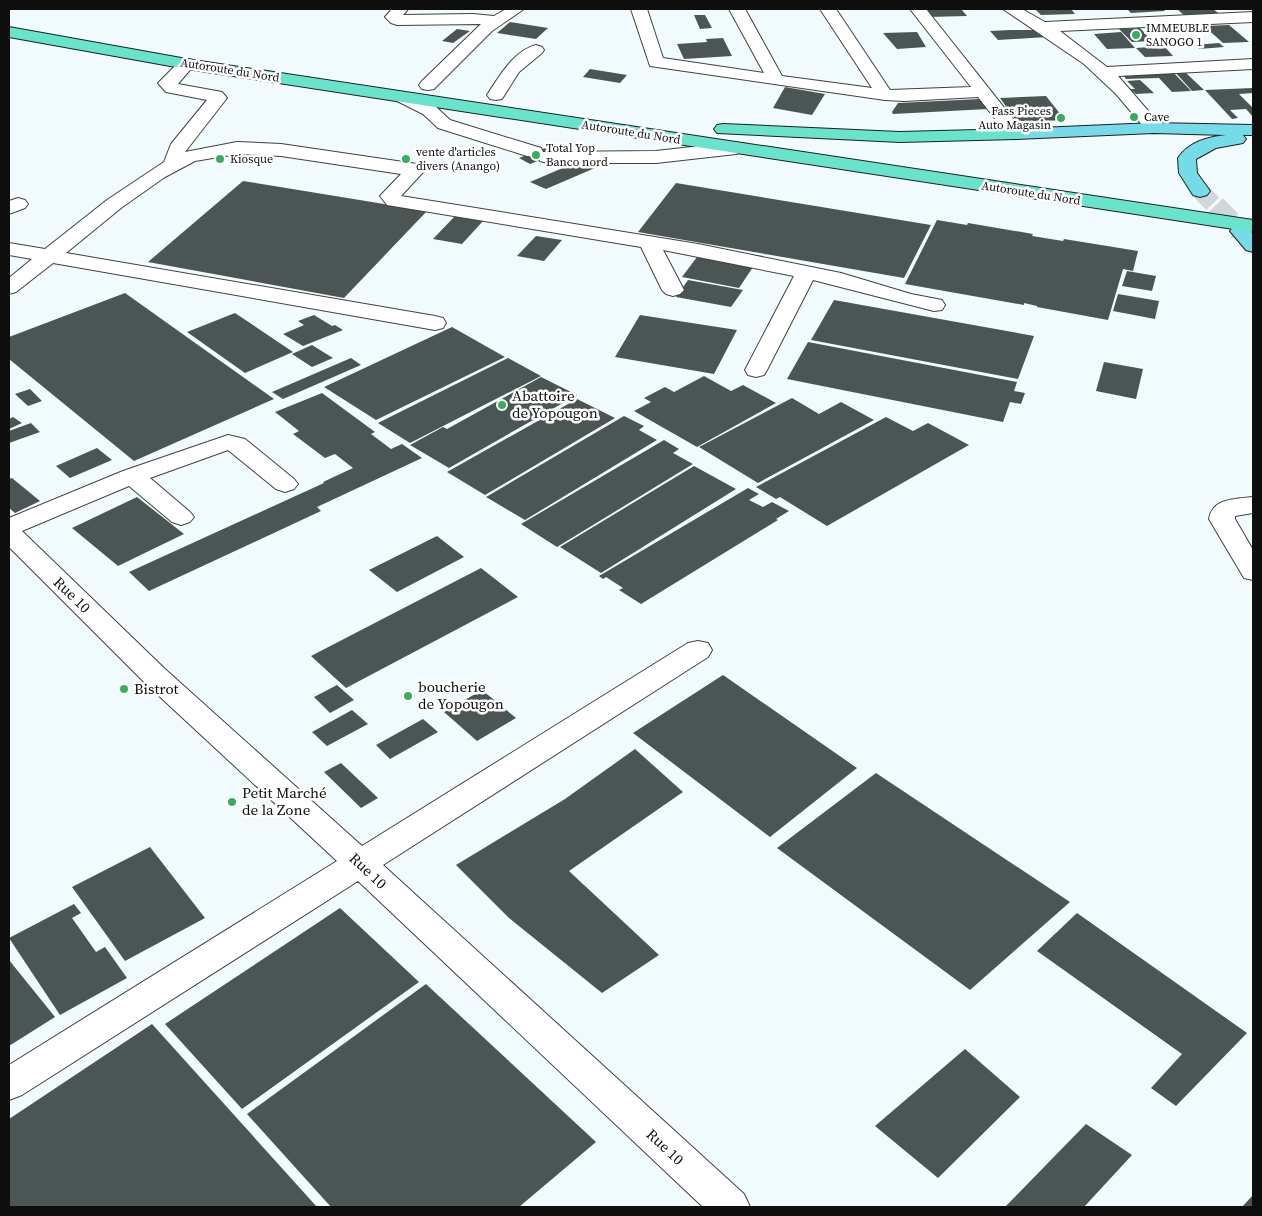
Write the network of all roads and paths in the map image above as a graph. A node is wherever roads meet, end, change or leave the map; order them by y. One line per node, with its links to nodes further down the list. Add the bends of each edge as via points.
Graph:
1 (400, 9): 9 (street, via 393,17 397,20)
2 (516, 9): 9 (street)
3 (638, 9): 17 (street, via 656,62)
4 (737, 9): 17 (street)
5 (828, 9): 21 (street)
6 (918, 9): 19 (street)
7 (1011, 9): 11 (street)
8 (9, 20): 18 (highway, Autoroute du Nord, via 206,56)
9 (496, 21): 18 (street)
10 (1250, 24): 11 (street, via 1235,18)
11 (1043, 27): 16 (street)
12 (9, 32): 14 (highway, Autoroute du Nord)
13 (536, 50): 20 (street, via 513,69)
14 (187, 64): 22 (highway, Autoroute du Nord); 29 (street, via 167,84 172,88 218,98 177,148)
15 (1253, 64): 16 (street)
16 (1105, 72): 24 (street)
17 (776, 80): 21 (street)
18 (428, 85): 20 (highway, Autoroute du Nord)
19 (983, 92): 21 (street); 26 (street)
20 (496, 95): 23 (highway, Autoroute du Nord)
21 (885, 95)
22 (403, 97): 28 (highway, Autoroute du Nord); 28 (street, via 429,110 444,124 541,154 656,157)
23 (692, 126): 26 (highway, via 900,138); 30 (highway, Autoroute du Nord)
24 (1154, 128): 25 (main road); 26 (main road)
25 (1253, 130)
26 (1016, 134)
27 (1253, 140): 30 (main road, via 1217,141 1195,149 1187,158 1188,173)
28 (736, 148): 31 (highway, Autoroute du Nord)
29 (174, 163): 32 (street, via 208,152 237,148 281,150 417,169 390,196 394,201); 35 (street, via 114,204)
30 (1207, 197)
31 (1246, 229): 33 (main road)
32 (650, 243): 36 (street); 38 (street)
33 (1253, 246)
34 (9, 249): 35 (street)
35 (49, 256): 37 (street); 40 (street)
36 (806, 272): 39 (street); 41 (street)
37 (9, 288)
38 (673, 290)
39 (934, 305)
40 (435, 323)
41 (756, 370)
42 (132, 476): 43 (street, via 228,442 236,444); 45 (street); 46 (street)
43 (285, 484)
44 (1253, 505): 48 (street, via 1233,507 1223,512 1222,519)
45 (181, 517)
46 (9, 526)
47 (9, 533): 50 (street, Rue 10, via 155,676)
48 (1253, 572)
49 (698, 650): 50 (street)
50 (360, 863): 51 (street); 52 (street, Rue 10)
51 (9, 1084)
52 (730, 1207)

